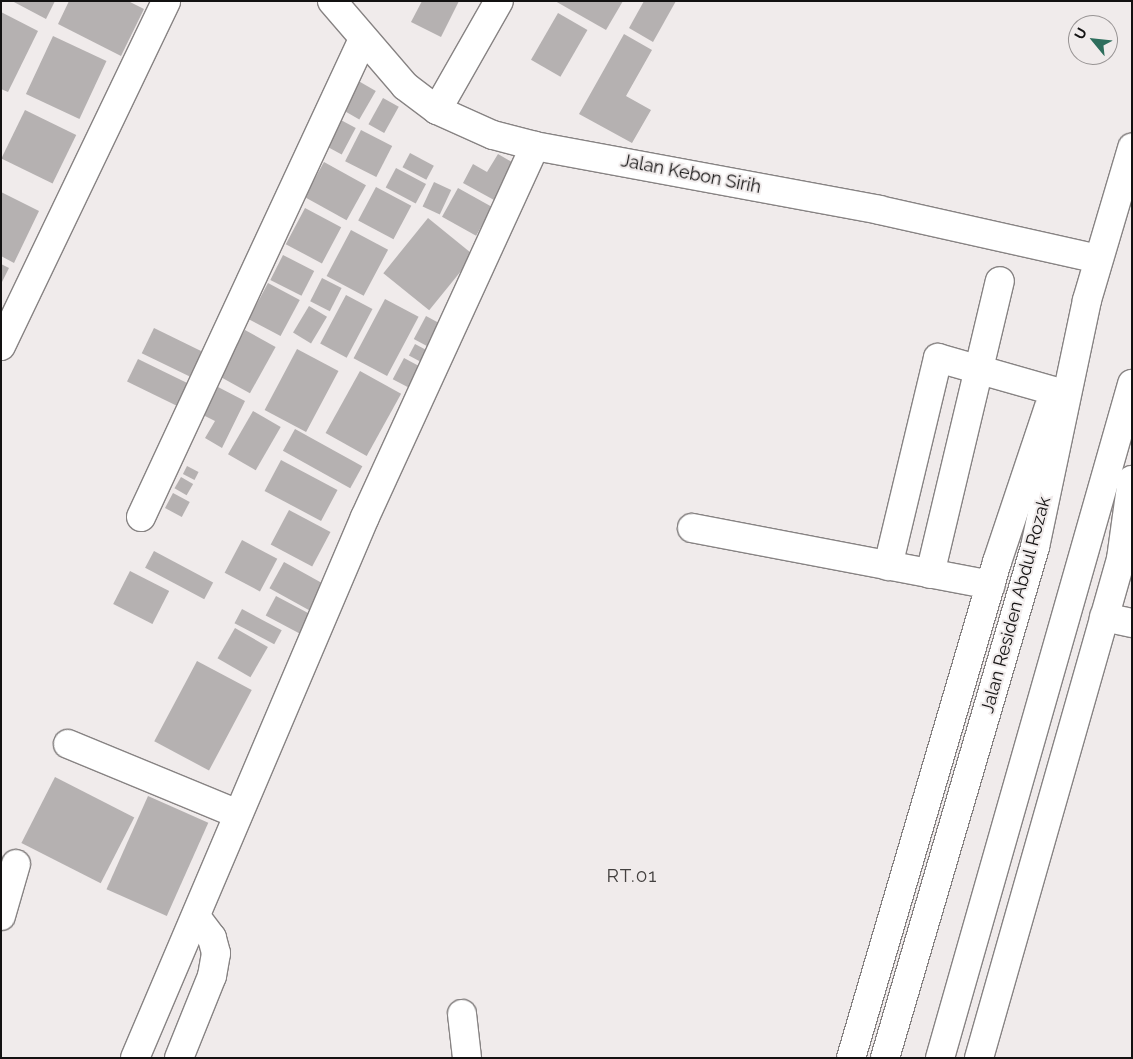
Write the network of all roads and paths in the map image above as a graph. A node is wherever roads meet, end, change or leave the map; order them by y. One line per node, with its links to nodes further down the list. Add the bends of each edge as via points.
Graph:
1 (166, 1): 11 (main road)
2 (332, 1): 4 (main road, Jalan Kebon Sirih)
3 (500, 1): 5 (main road)
4 (363, 39): 5 (main road, Jalan Kebon Sirih, via 405,86); 16 (main road)
5 (437, 110): 6 (main road, Jalan Kebon Sirih, via 493,135)
6 (535, 146): 8 (main road, Jalan Kebon Sirih, via 879,210); 24 (main road, via 365,517)
7 (1132, 148): 8 (main road, Jalan Residen Abdul Rozak)
8 (1098, 258): 10 (main road, Jalan Residen Abdul Rozak)
9 (1000, 281): 12 (main road)
10 (1087, 300): 14 (main road); 33 (main road, Jalan Residen Abdul Rozak, via 1035,546)
11 (1, 346)
12 (980, 368): 14 (main road); 18 (main road, via 938,358); 19 (main road)
13 (1132, 384): 34 (main road)
14 (1054, 391): 20 (main road)
15 (1132, 480): 21 (main road, via 1121,559)
16 (141, 517)
17 (692, 528): 18 (main road)
18 (888, 566): 19 (main road)
19 (930, 574): 20 (main road)
20 (991, 585): 32 (main road)
21 (1104, 617): 22 (main road); 35 (main road)
22 (1132, 623)
23 (68, 744): 24 (main road)
24 (238, 814): 27 (main road)
25 (16, 864): 26 (main road)
26 (1, 916)
27 (197, 918): 29 (main road); 30 (main road, via 212,938 216,953 212,976)
28 (462, 1014): 31 (main road)
29 (135, 1058)
30 (178, 1058)
31 (468, 1058)
32 (851, 1058)
33 (885, 1058)
34 (940, 1058)
35 (979, 1058)

